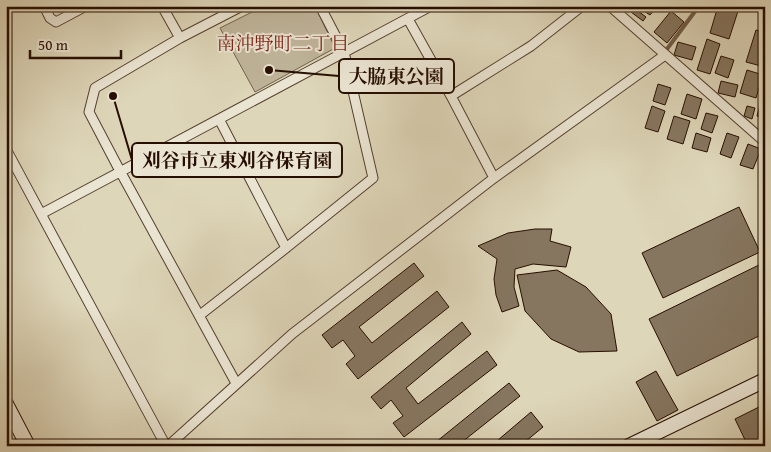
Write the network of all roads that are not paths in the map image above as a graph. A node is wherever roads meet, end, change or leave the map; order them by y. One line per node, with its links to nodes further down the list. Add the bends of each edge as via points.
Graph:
1 (44, 6): 2 (street, via 56,22)
2 (86, 6)
3 (162, 6): 10 (street)
4 (242, 6): 10 (street)
5 (320, 6): 11 (street)
6 (431, 6): 9 (street)
7 (582, 6): 13 (street, via 531,46)
8 (610, 6): 12 (street)
9 (408, 19): 11 (street); 13 (street)
10 (180, 38): 17 (street, via 95,88 89,112)
11 (344, 52): 14 (street); 20 (street, via 373,178)
12 (665, 55): 15 (street); 18 (street)
13 (450, 96): 18 (street)
14 (219, 119): 17 (street); 20 (street)
15 (765, 142)
16 (6, 149): 19 (street)
17 (120, 171): 19 (street); 21 (street)
18 (494, 178): 23 (street, via 292,334)
19 (41, 214): 26 (street)
20 (286, 248): 21 (street)
21 (200, 315): 23 (street)
22 (765, 380): 27 (street)
23 (236, 383): 26 (street)
24 (6, 404): 25 (street)
25 (28, 446)
26 (167, 446)
27 (629, 446)

